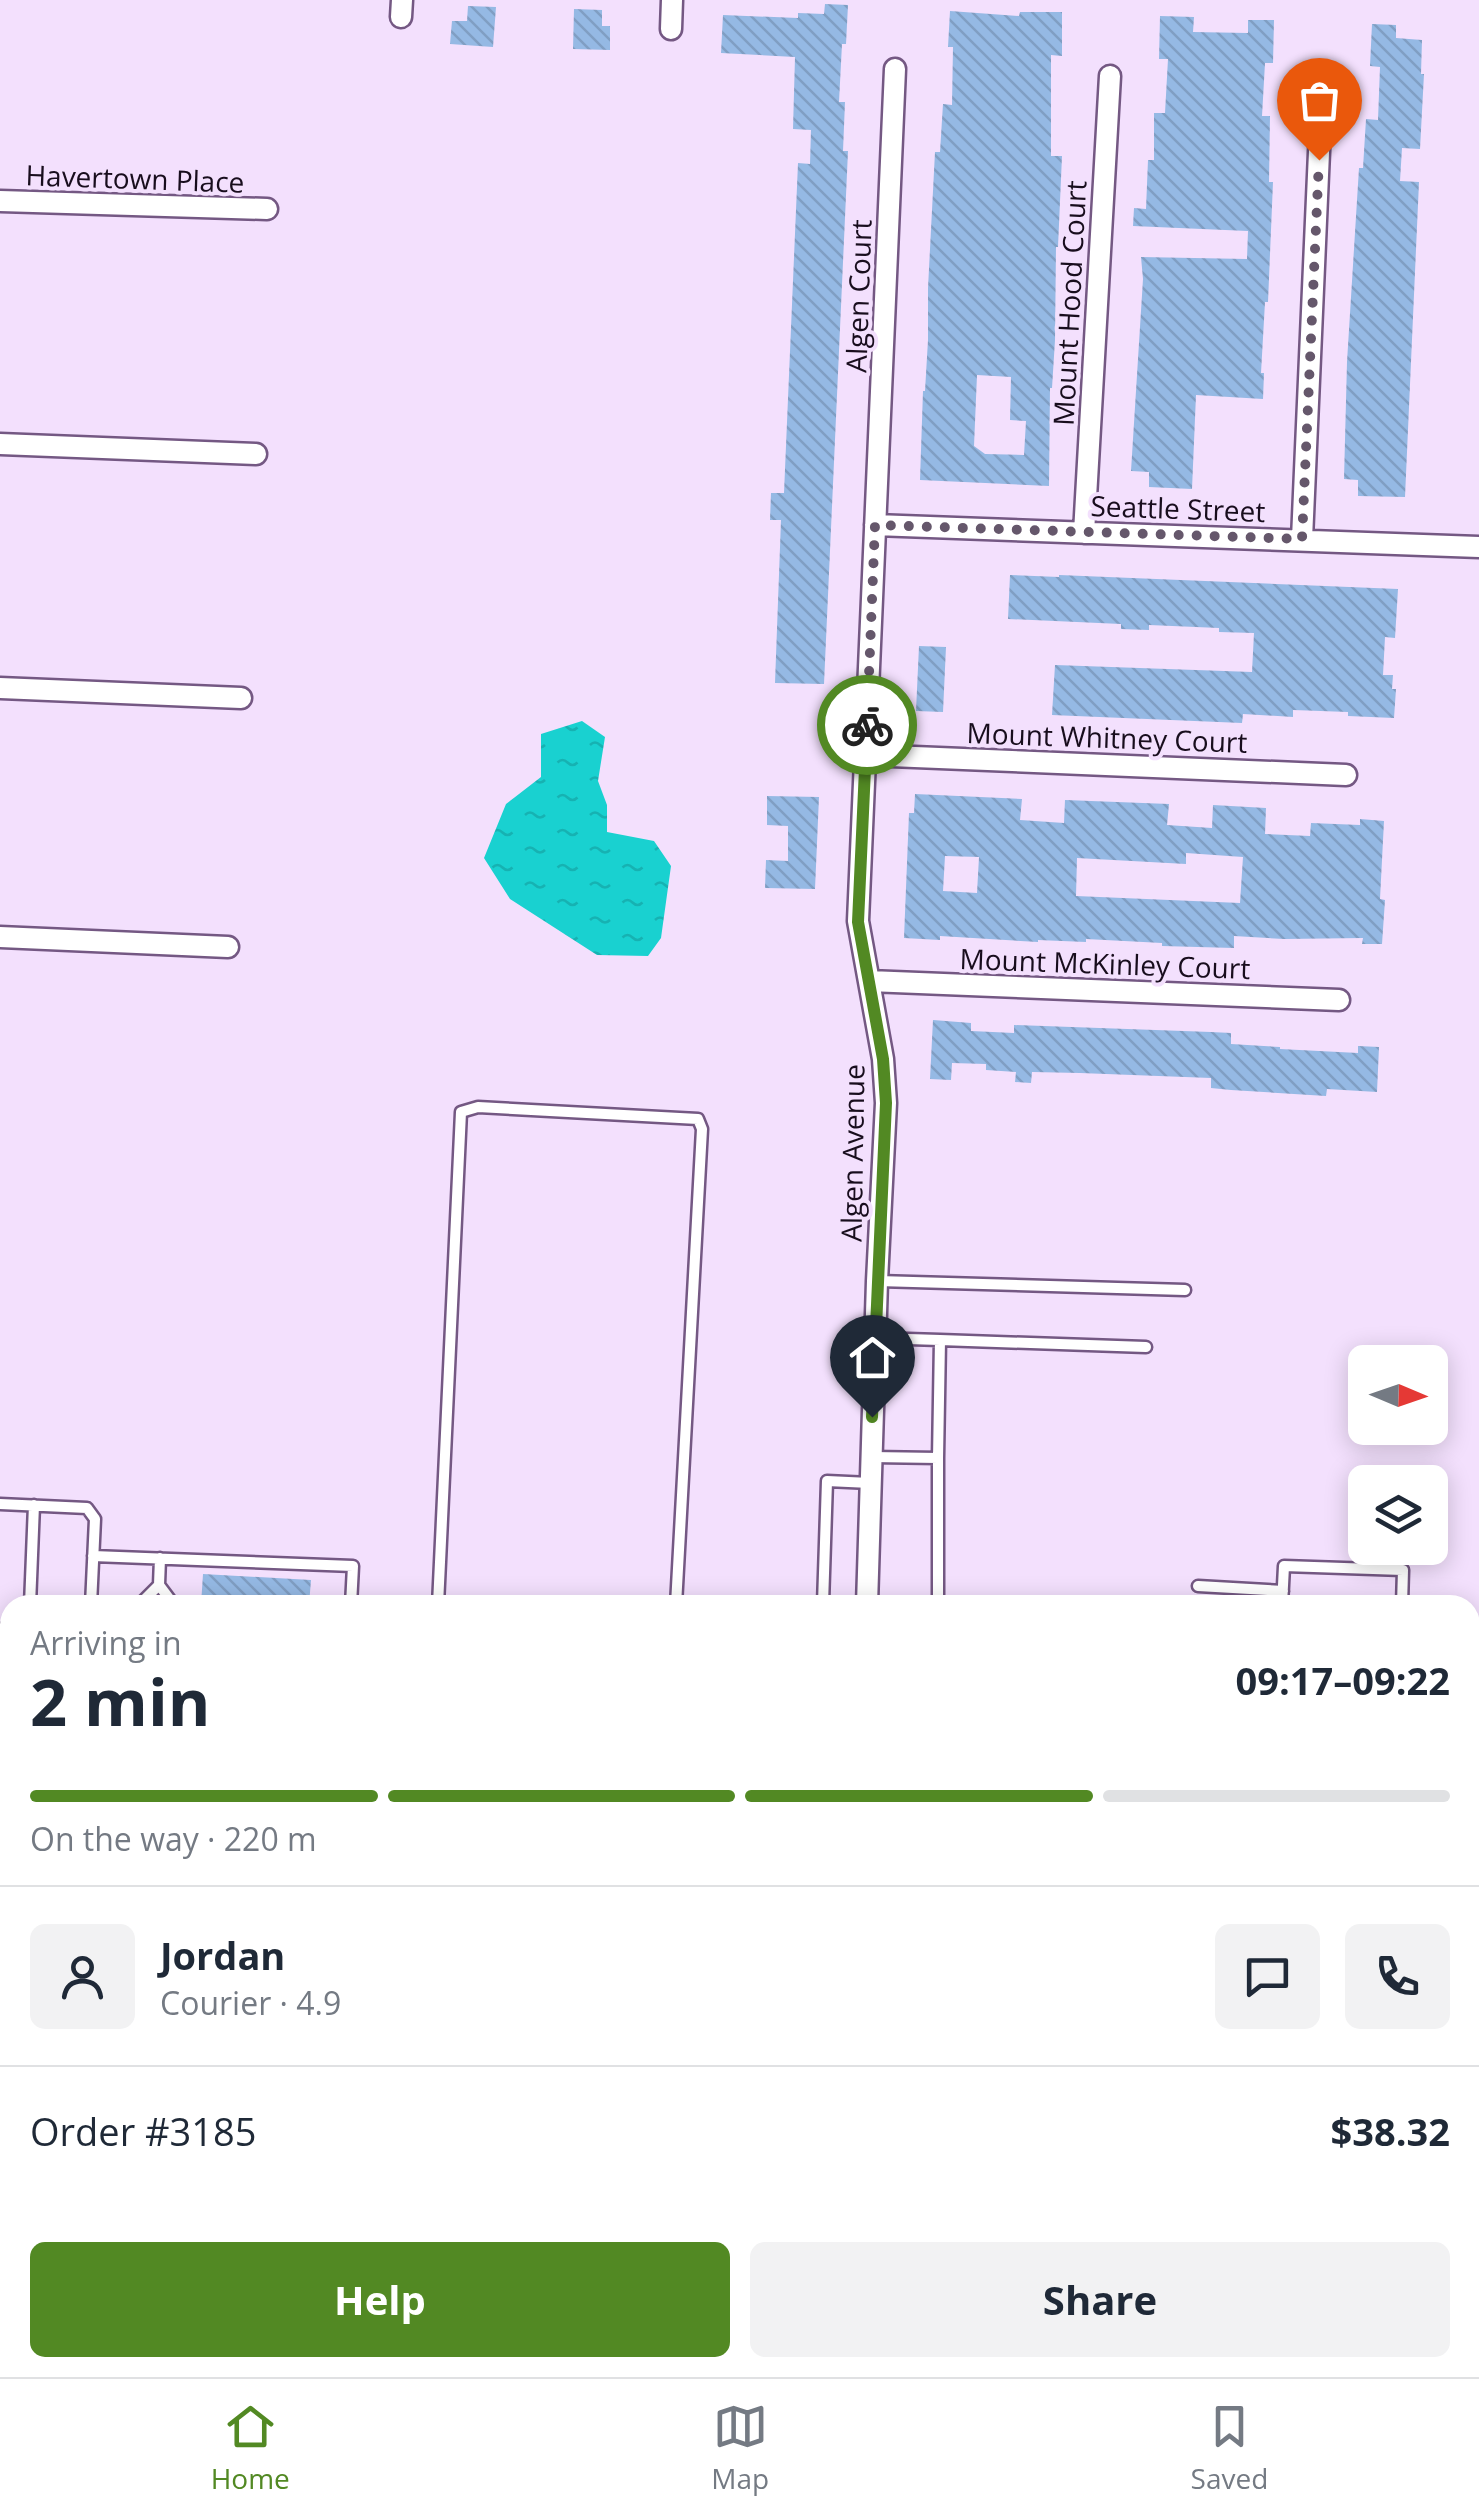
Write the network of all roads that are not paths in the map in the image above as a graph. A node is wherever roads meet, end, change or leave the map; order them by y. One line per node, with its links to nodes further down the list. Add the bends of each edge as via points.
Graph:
1 (672, 0): 2 (street)
2 (671, 29)
3 (895, 69): 10 (street, Algen Court)
4 (1110, 76): 11 (street, Mount Hood Court)
5 (1322, 84): 12 (street)
6 (0, 201): 7 (street, Havertown Place)
7 (268, 209)
8 (0, 444): 9 (street)
9 (256, 454)
10 (875, 525): 11 (street, Seattle Street); 16 (street, Algen Avenue)
11 (1084, 533): 12 (street, Seattle Street)
12 (1302, 539): 13 (street, Seattle Street)
13 (1479, 547)
14 (0, 688): 15 (street)
15 (241, 698)
16 (866, 755): 17 (street, Mount Whitney Court); 20 (street, Algen Avenue, via 858,922)
17 (1346, 774)
18 (0, 937): 19 (street)
19 (228, 946)
20 (869, 981): 21 (street, Mount McKinley Court); 22 (street, Algen Avenue, via 886,1103)
21 (1339, 1000)
22 (876, 1281): 23 (lane); 24 (street, Algen Avenue)
23 (1185, 1290)
24 (874, 1338): 25 (lane); 27 (street, Algen Avenue)
25 (940, 1340): 26 (lane); 28 (lane)
26 (1146, 1347)
27 (870, 1456): 28 (lane); 29 (street, Algen Avenue)
28 (938, 1458): 46 (lane)
29 (870, 1482): 44 (lane, via 827,1481); 45 (street, Algen Avenue)
30 (0, 1504): 31 (lane)
31 (34, 1505): 32 (lane, via 87,1508 95,1519); 37 (lane)
32 (93, 1556): 33 (lane); 38 (lane)
33 (160, 1558): 34 (lane); 41 (lane, via 354,1566)
34 (159, 1584): 39 (lane); 40 (lane)
35 (1198, 1586): 36 (lane)
36 (1283, 1591): 47 (lane); 48 (lane, via 1284,1566 1404,1570)
37 (30, 1595)
38 (91, 1595)
39 (149, 1595)
40 (167, 1595)
41 (352, 1595)
42 (438, 1595): 43 (lane, via 460,1112 478,1107 698,1118)
43 (677, 1595)
44 (823, 1595)
45 (867, 1595)
46 (938, 1595)
47 (1283, 1595)
48 (1403, 1595)

